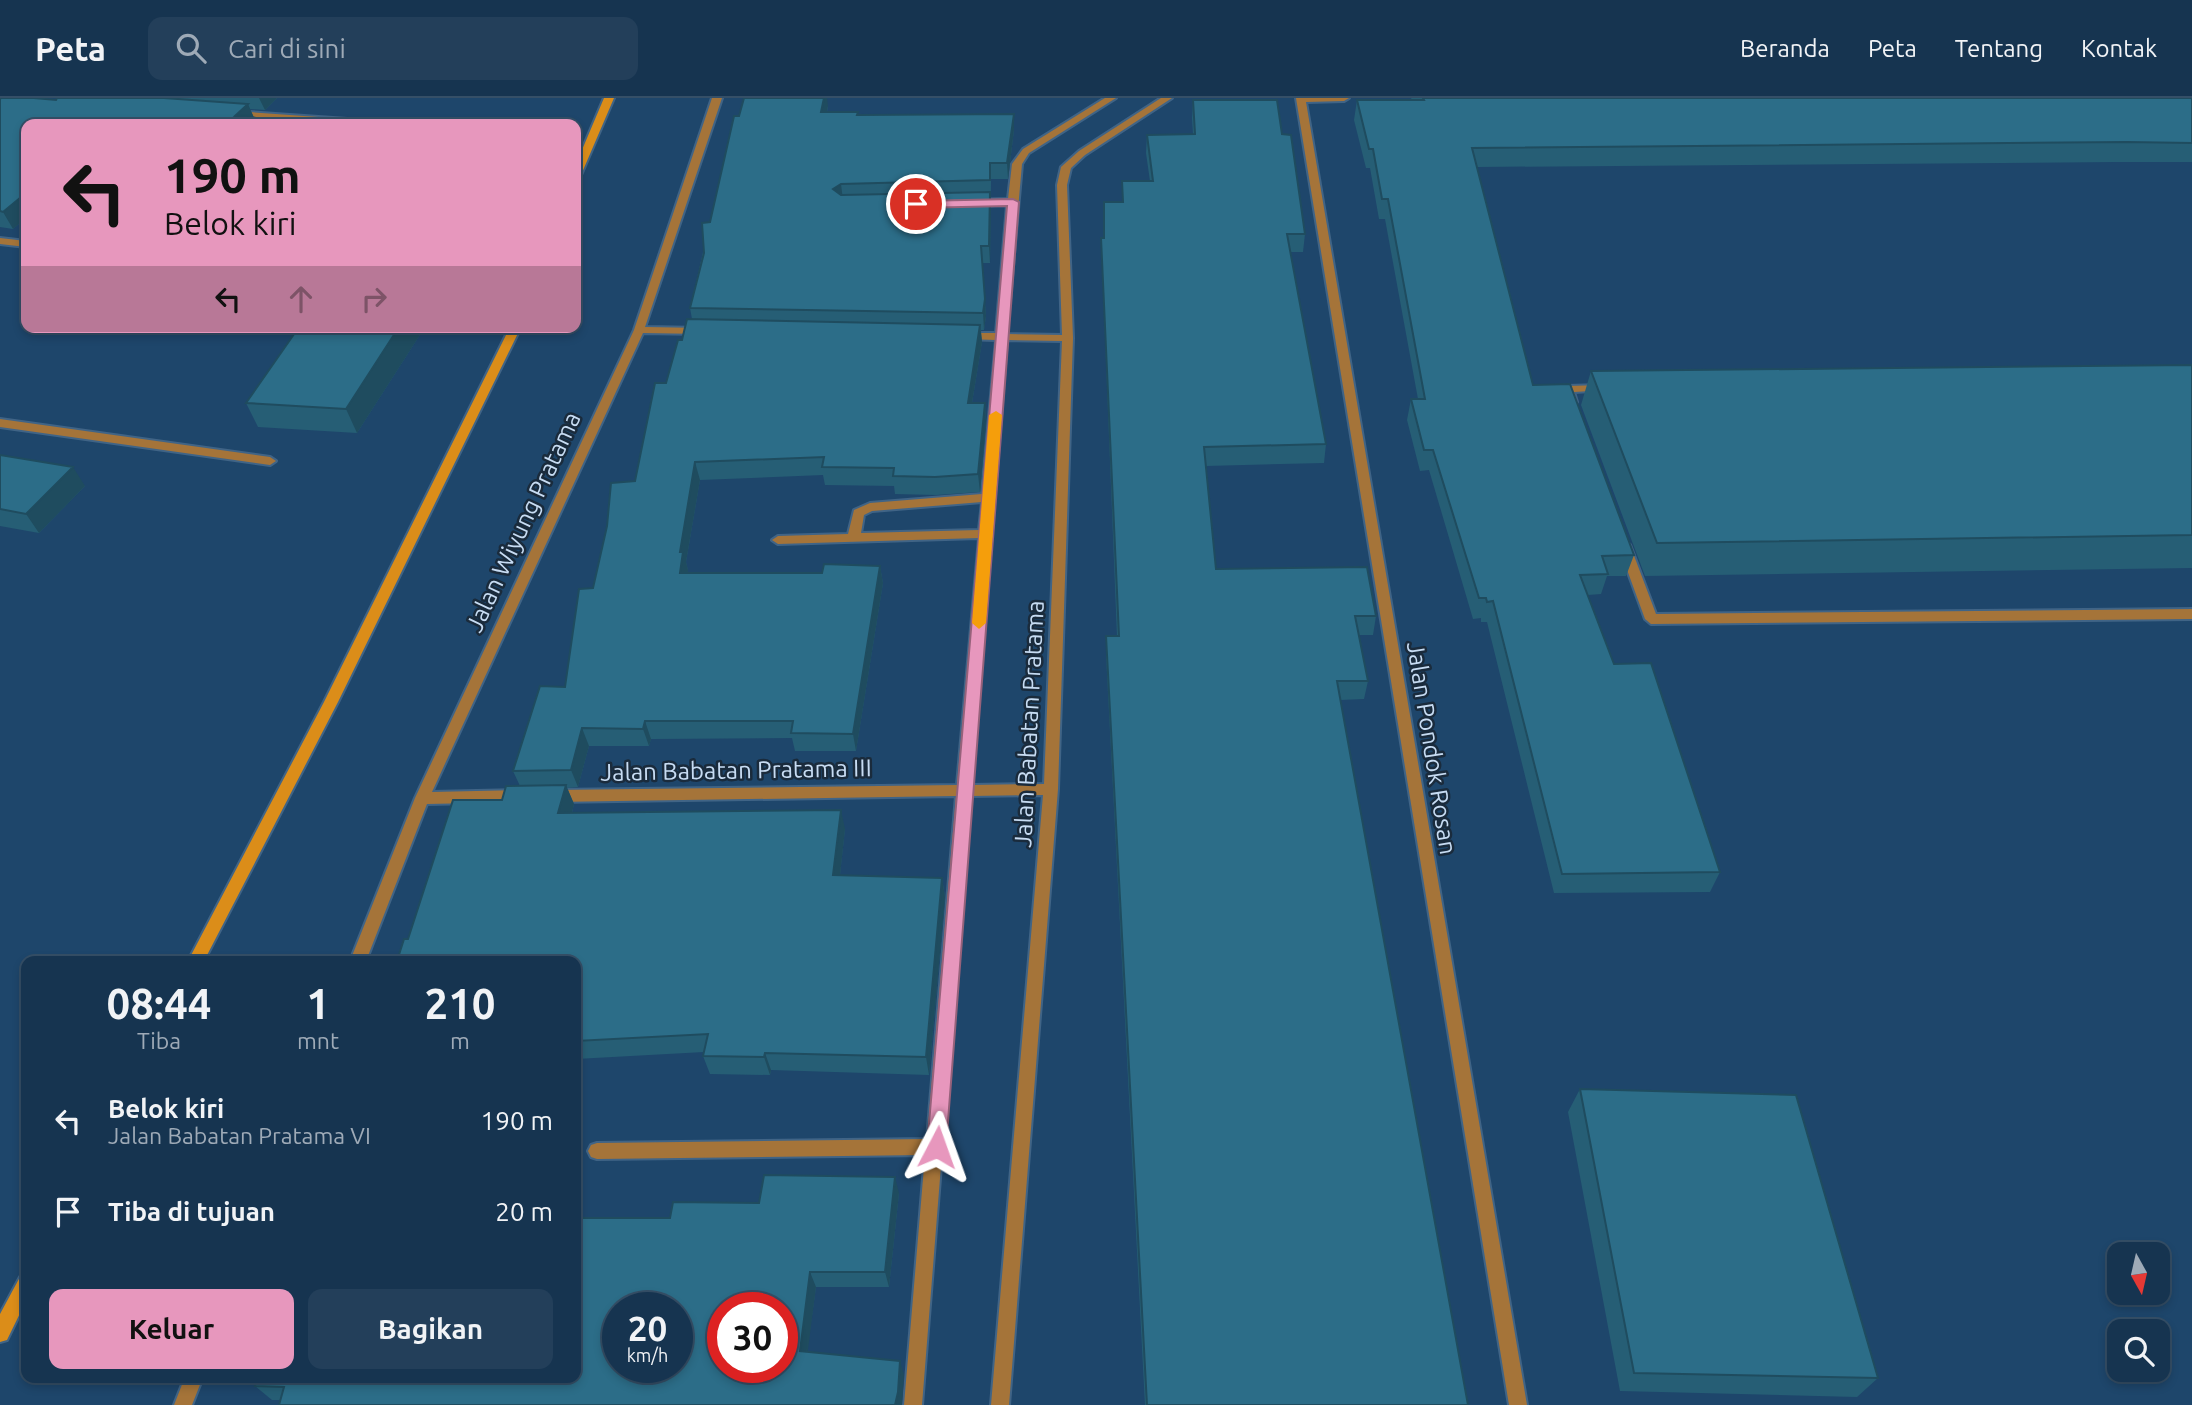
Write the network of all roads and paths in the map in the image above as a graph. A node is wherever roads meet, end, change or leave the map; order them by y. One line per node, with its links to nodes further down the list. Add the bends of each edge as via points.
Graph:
1 (609, 98): 9 (street)
2 (717, 98): 14 (street, Jalan Wiyung Pratama)
3 (1111, 98): 10 (street, via 1022,155)
4 (1167, 98): 19 (street, Jalan Babatan Pratama, via 1066,167 1062,185)
5 (1344, 98): 6 (street)
6 (1301, 99): 43 (street, Jalan Pondok Rosan)
7 (225, 113): 8 (street)
8 (307, 119)
9 (581, 163)
10 (1013, 202): 11 (street); 18 (street)
11 (961, 203)
12 (0, 241): 13 (street)
13 (21, 243)
14 (639, 330): 15 (street); 32 (street, Jalan Wiyung Pratama)
15 (709, 331)
16 (513, 333): 33 (street, via 331,702)
17 (946, 336): 18 (street)
18 (1002, 337): 19 (street); 24 (street)
19 (1068, 338): 31 (street, Jalan Babatan Pratama)
20 (1622, 388): 21 (street, via 1567,389)
21 (1576, 414)
22 (0, 423): 23 (street)
23 (271, 461)
24 (989, 497): 26 (street); 27 (street, via 870,507 858,513)
25 (1618, 529): 29 (street, via 1651,619)
26 (986, 534): 27 (street); 30 (street)
27 (854, 537): 28 (street)
28 (778, 540)
29 (2192, 614)
30 (966, 789): 31 (street, Jalan Babatan Pratama III); 32 (street, Jalan Babatan Pratama III); 35 (street)
31 (1051, 789): 42 (street, Jalan Babatan Pratama)
32 (422, 798): 34 (street, Jalan Wiyung Pratama)
33 (199, 956)
34 (360, 956)
35 (937, 1147): 36 (street); 41 (street)
36 (597, 1151)
37 (21, 1293): 38 (street)
38 (0, 1333)
39 (192, 1383): 40 (street)
40 (183, 1405)
41 (914, 1405)
42 (999, 1405)
43 (1518, 1405)

